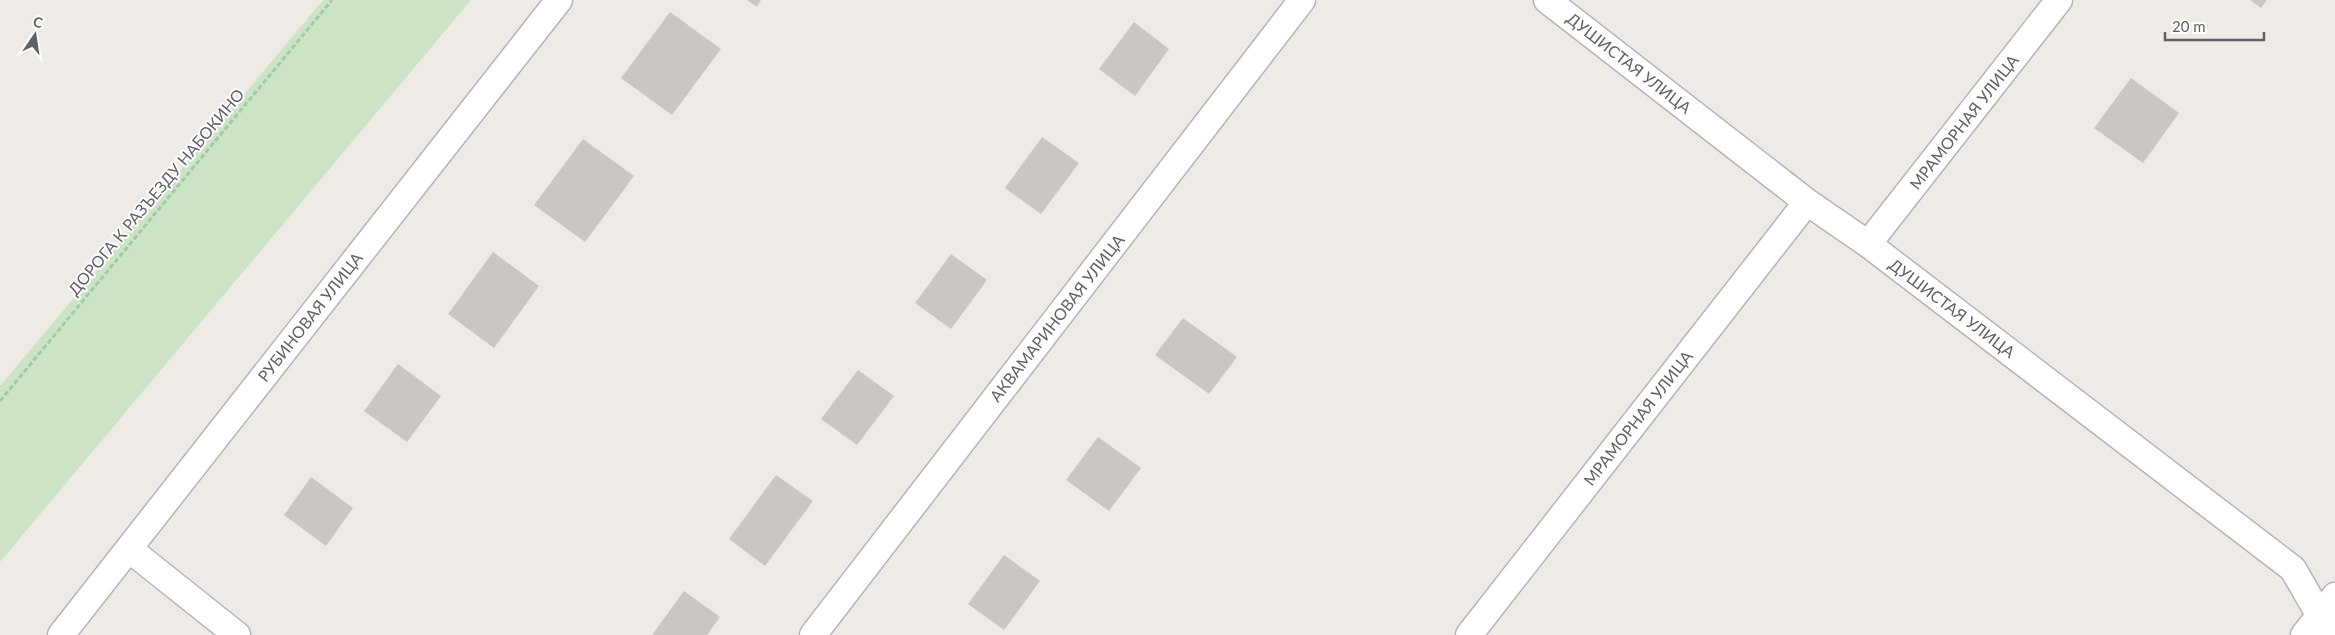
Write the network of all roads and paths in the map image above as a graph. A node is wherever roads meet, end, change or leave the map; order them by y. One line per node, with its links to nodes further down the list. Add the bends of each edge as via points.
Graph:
1 (332, 0): 8 (path, ДОРОГА К РАЗЪЕЗДУ НАБОКИНО)
2 (559, 0): 9 (street, РУБИНОВАЯ УЛИЦА)
3 (1302, 0): 13 (street, АКВАМАРИНОВАЯ УЛИЦА)
4 (1547, 0): 6 (street, ДУШИСТАЯ УЛИЦА)
5 (2059, 0): 7 (street, МРАМОРНАЯ УЛИЦА)
6 (1807, 202): 7 (street, ДУШИСТАЯ УЛИЦА); 14 (street, МРАМОРНАЯ УЛИЦА)
7 (1868, 244): 10 (street, ДУШИСТАЯ УЛИЦА, via 2293,568)
8 (0, 400)
9 (129, 549): 11 (street, РУБИНОВАЯ УЛИЦА); 12 (street)
10 (2323, 620)
11 (61, 635)
12 (237, 635)
13 (813, 635)
14 (1469, 635)

